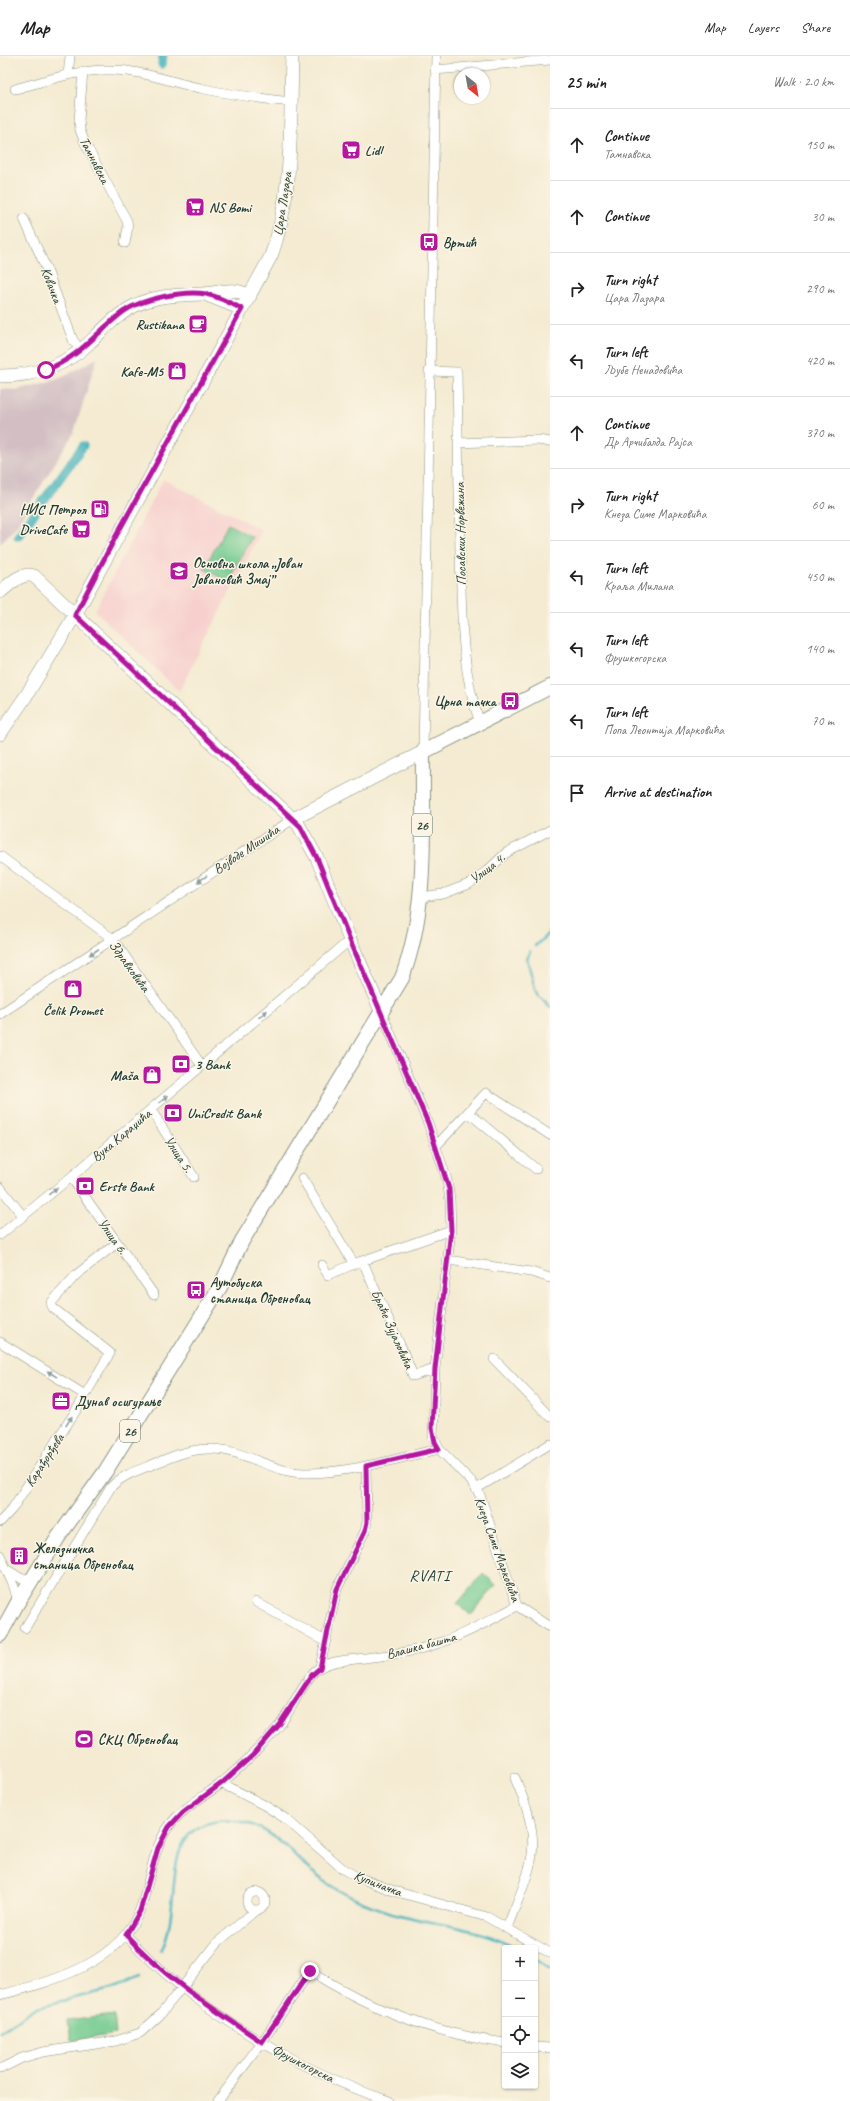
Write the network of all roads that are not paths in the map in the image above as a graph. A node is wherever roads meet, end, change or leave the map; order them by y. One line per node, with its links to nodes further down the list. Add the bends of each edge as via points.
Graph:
1 (70, 56): 7 (street)
2 (292, 56): 9 (street, Цара Лазара)
3 (436, 56): 5 (street)
4 (550, 60): 5 (street)
5 (435, 70): 16 (street)
6 (83, 72): 7 (street); 9 (street, via 132,71 229,94); 11 (street, Тамнавска, via 80,130 127,220)
7 (68, 75): 8 (street)
8 (15, 89)
9 (290, 102): 13 (street, Цара Лазара, via 288,176 281,224 271,256)
10 (24, 219): 15 (street, Ковачка, via 47,270 73,340)
11 (125, 243)
12 (205, 294): 13 (street, via 229,290); 14 (street); 15 (street, via 159,297 135,305 109,324)
13 (250, 296): 14 (street, Цара Лазара)
14 (242, 309): 21 (street, Цара Лазара)
15 (81, 351): 17 (street, via 46,370)
16 (429, 371): 19 (street, Посавских Норвежана, via 457,372); 25 (street)
17 (0, 376)
18 (550, 442): 19 (street, via 538,440)
19 (458, 443): 23 (street, Посавских Норвежана, via 464,651 470,689)
20 (0, 592): 21 (street, via 17,579 30,574)
21 (75, 615): 24 (street, Цара Лазара, via 50,659); 26 (street)
22 (550, 687): 23 (main road, Војводе Мишића)
23 (480, 723): 25 (main road, Војводе Мишића)
24 (0, 734)
25 (423, 752): 26 (street, Војводе Мишића); 29 (main road, 26)
26 (293, 819): 30 (street, Војводе Мишића, one-way to 30); 31 (street, via 304,831 317,858)
27 (550, 830): 29 (street, Улица 4., via 506,853 468,884 442,894)
28 (0, 856): 30 (street, Здравковића)
29 (421, 897): 32 (main road, 26, via 418,922 408,961 394,994)
30 (113, 939): 33 (street, Војводе Мишића, one-way to 33); 34 (street, Здравковића)
31 (350, 940): 32 (street); 34 (street, Вука Караџића, one-way to 31)
32 (382, 1013): 38 (street); 65 (main road, 26, via 242,1241 220,1287 105,1472 72,1516)
33 (0, 1014)
34 (202, 1066): 35 (street, Вука Караџића, one-way to 34)
35 (150, 1110): 40 (street, Вука Караџића); 41 (street, Улица 5.)
36 (468, 1112): 37 (street, via 486,1093); 38 (street); 39 (street)
37 (550, 1135)
38 (436, 1146): 45 (street, via 449,1189)
39 (536, 1169)
40 (71, 1177): 44 (street, Вука Караџића, one-way to 40); 47 (street, Улица 6.)
41 (194, 1177)
42 (302, 1178): 49 (street, Браће Зујаловића)
43 (0, 1187): 44 (street)
44 (23, 1216): 46 (street, Вука Караџића)
45 (451, 1230): 48 (street); 49 (street)
46 (0, 1235)
47 (117, 1243): 52 (street, Улица 6.); 56 (street, Карађорђева, via 76,1275 51,1303 53,1308 109,1350 110,1353)
48 (448, 1260): 51 (street, via 531,1272); 55 (street)
49 (359, 1262): 50 (street, via 328,1275); 55 (street, Браће Зујаловића, via 400,1340 413,1376)
50 (322, 1265)
51 (550, 1278)
52 (154, 1295)
53 (0, 1342): 56 (street, one-way to 53)
54 (494, 1359): 57 (street)
55 (435, 1369): 59 (street, via 432,1428)
56 (85, 1395): 62 (street, Карађорђева, one-way to 56, via 12,1510)
57 (550, 1417)
58 (550, 1444): 61 (street)
59 (439, 1449): 60 (street); 61 (street, Кнеза Симе Марковића, via 464,1473)
60 (366, 1466): 70 (street, via 315,1473 289,1472 236,1454 209,1448 180,1454 124,1477 111,1487); 72 (street, via 365,1531 337,1589)
61 (476, 1489): 68 (street, Кнеза Симе Марковића)
62 (0, 1522)
63 (0, 1555): 64 (street)
64 (3, 1572): 65 (street, via 22,1579); 66 (street, via 9,1578)
65 (32, 1578): 66 (main road, 26)
66 (18, 1602): 71 (main road, 26)
67 (256, 1602): 72 (street)
68 (517, 1606): 69 (street, Кнеза Симе Марковића); 73 (street, Влашка башта, via 438,1644 390,1655 331,1663)
69 (550, 1627)
70 (25, 1628)
71 (0, 1635)
72 (325, 1641): 73 (street)
73 (320, 1668): 75 (street, via 312,1675 279,1725 253,1755)
74 (515, 1778): 77 (street, via 527,1808 533,1841 531,1861)
75 (222, 1783): 77 (street, Купиначка, via 286,1819 343,1869 355,1876 394,1891 470,1911); 78 (street, via 188,1808 169,1827 158,1848 140,1911)
76 (256, 1910): 80 (street, via 218,1942)
77 (507, 1928): 79 (street, Купиначка)
78 (126, 1935): 80 (street, Фрушкогорска); 81 (street, via 108,1951 68,1974)
79 (550, 1953)
80 (182, 1988): 82 (street, Фрушкогорска); 86 (street, via 160,2015 140,2033 116,2041 43,2052)
81 (0, 1996)
82 (262, 2042): 83 (street, via 310,1971 340,1990 391,2014 430,2028); 87 (street); 88 (street, Фрушкогорска, via 324,2075)
83 (502, 2043)
84 (538, 2047): 85 (street)
85 (550, 2048)
86 (0, 2068)
87 (218, 2101)
88 (389, 2101)

